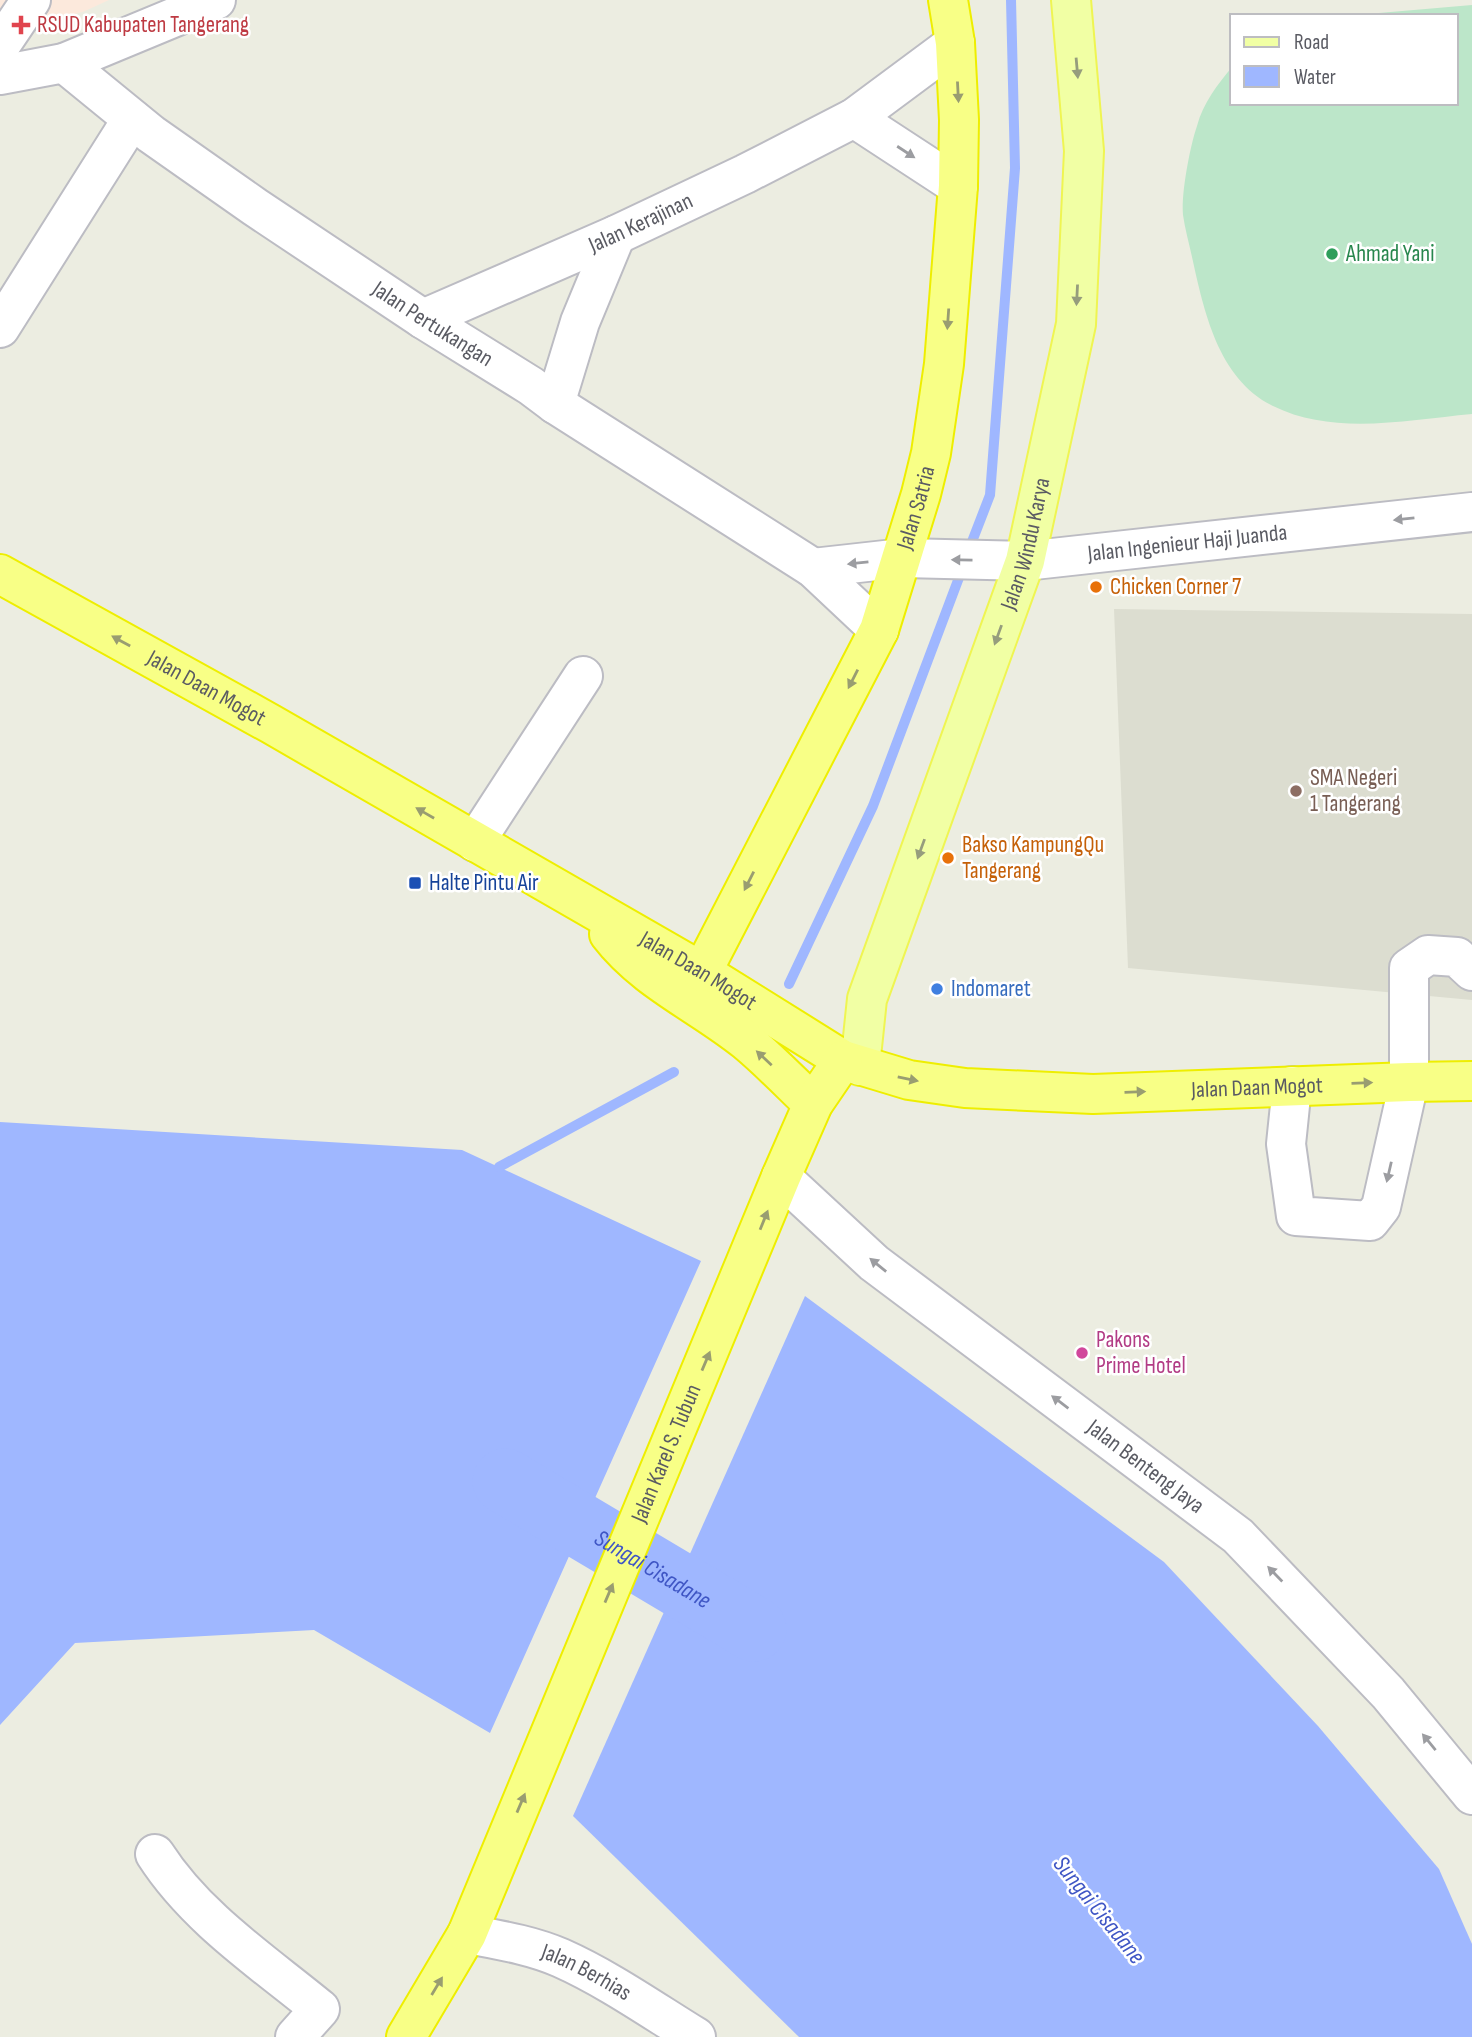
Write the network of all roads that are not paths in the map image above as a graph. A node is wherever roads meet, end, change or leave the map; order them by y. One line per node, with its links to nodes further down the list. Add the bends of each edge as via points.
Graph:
1 (31, 0): 6 (street)
2 (216, 0): 7 (street)
3 (948, 0): 5 (highway, Jalan Satria)
4 (1072, 0): 18 (main road, Jalan Windu Karya, one-way to 18, via 1084,151 1076,324)
5 (955, 43): 9 (street, Jalan Kerajinan); 11 (highway, Jalan Satria, one-way to 11)
6 (0, 46)
7 (64, 63): 8 (street); 10 (street, Jalan Pertukangan)
8 (0, 75)
9 (854, 118): 11 (street, one-way to 11); 12 (street, Jalan Kerajinan)
10 (132, 119): 13 (street, Jalan Pertukangan); 14 (street)
11 (958, 186): 17 (highway, Jalan Satria, one-way to 17, via 944,365)
12 (616, 235): 13 (street, Jalan Kerajinan); 15 (street, via 580,322)
13 (423, 318): 15 (street, Jalan Pertukangan)
14 (0, 328)
15 (555, 404): 19 (street, Jalan Pertukangan)
16 (1472, 512): 18 (street, Jalan Ingenieur Haji Juanda, one-way to 18)
17 (908, 559): 18 (street, Jalan Ingenieur Haji Juanda, one-way to 17); 19 (street, one-way to 19); 21 (highway, Jalan Satria)
18 (1018, 561): 27 (main road, Jalan Windu Karya, one-way to 27, via 867,999)
19 (813, 568): 21 (street, Jalan Pertukangan)
20 (0, 573): 23 (highway, Jalan Daan Mogot, one-way to 20)
21 (879, 630): 26 (highway, Jalan Satria, one-way to 26)
22 (583, 676): 23 (street)
23 (475, 842): 24 (highway, Jalan Daan Mogot)
24 (590, 909): 26 (highway, Jalan Daan Mogot); 31 (highway, one-way to 24, via 745,1041 638,967)
25 (1472, 971): 29 (street, via 1457,957 1428,956 1409,968)
26 (702, 972): 27 (highway, Jalan Daan Mogot)
27 (852, 1063): 30 (highway, Jalan Daan Mogot, one-way to 30, via 909,1080 965,1088 1093,1094); 31 (highway, Jalan Karel S. Tubun)
28 (1472, 1081): 29 (highway, Jalan Daan Mogot)
29 (1409, 1082): 30 (highway, Jalan Daan Mogot, one-way to 29); 30 (street, one-way to 30, via 1381,1207 1370,1221 1296,1216 1286,1144)
30 (1292, 1086)
31 (813, 1104): 32 (highway, Jalan Karel S. Tubun)
32 (781, 1177): 33 (street, Jalan Benteng Jaya, one-way to 32, via 1388,1693 1238,1536 874,1263); 35 (highway, Jalan Karel S. Tubun, one-way to 32)
33 (1472, 1795)
34 (155, 1854): 36 (street, via 190,1900 320,2009)
35 (467, 1934): 37 (highway, Jalan Karel S. Tubun, one-way to 35); 38 (street, Jalan Berhias, via 559,1957)
36 (295, 2037)
37 (406, 2037)
38 (696, 2037)

